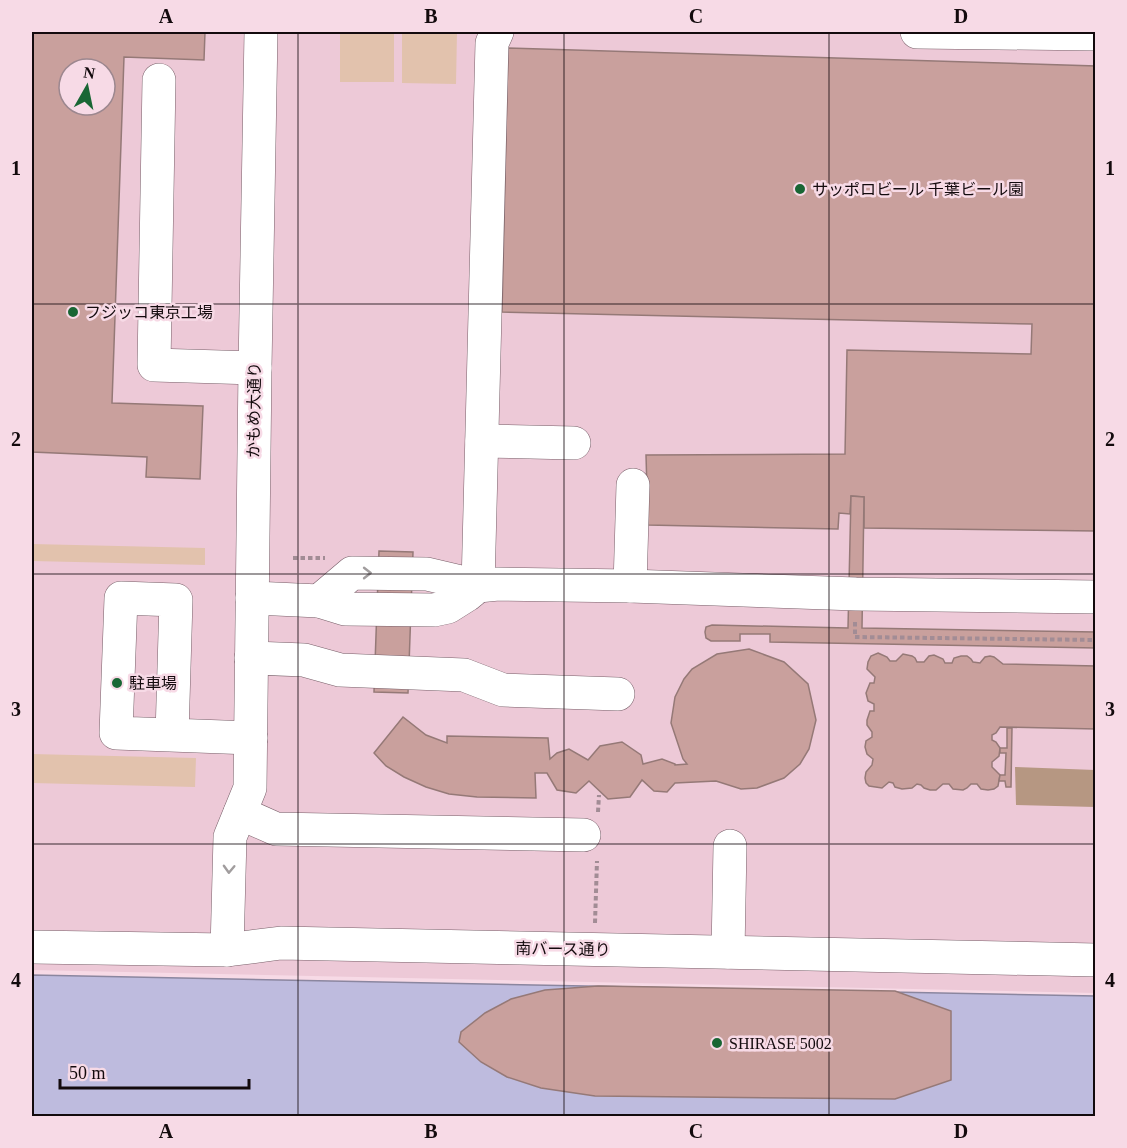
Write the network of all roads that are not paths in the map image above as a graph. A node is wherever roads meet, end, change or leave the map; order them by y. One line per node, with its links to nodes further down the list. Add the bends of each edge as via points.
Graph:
1 (261, 32): 6 (street, かもめ大通り)
2 (497, 32): 7 (street, via 492,43)
3 (916, 32): 4 (street)
4 (1095, 34)
5 (159, 80): 6 (street, via 154,365)
6 (255, 368): 13 (street, かもめ大通り)
7 (482, 441): 8 (street); 10 (street)
8 (574, 443)
9 (633, 486): 11 (street)
10 (478, 586): 11 (street); 13 (street, via 428,574 352,573 319,601)
11 (630, 586): 12 (street)
12 (1095, 597)
13 (252, 598): 14 (street, かもめ大通り)
14 (251, 658): 15 (street, via 304,660 340,670 464,675 503,690); 17 (street, かもめ大通り)
15 (618, 694)
16 (172, 735): 17 (street)
17 (251, 738): 18 (street, かもめ大通り)
18 (245, 800): 19 (street, via 276,829); 22 (street, かもめ大通り, one-way to 22, via 230,837)
19 (593, 835)
20 (730, 846): 23 (street)
21 (32, 947): 22 (street, 南バース通り)
22 (227, 951): 23 (street, 南バース通り, via 281,943)
23 (728, 952): 24 (street, 南バース通り)
24 (1095, 960)

